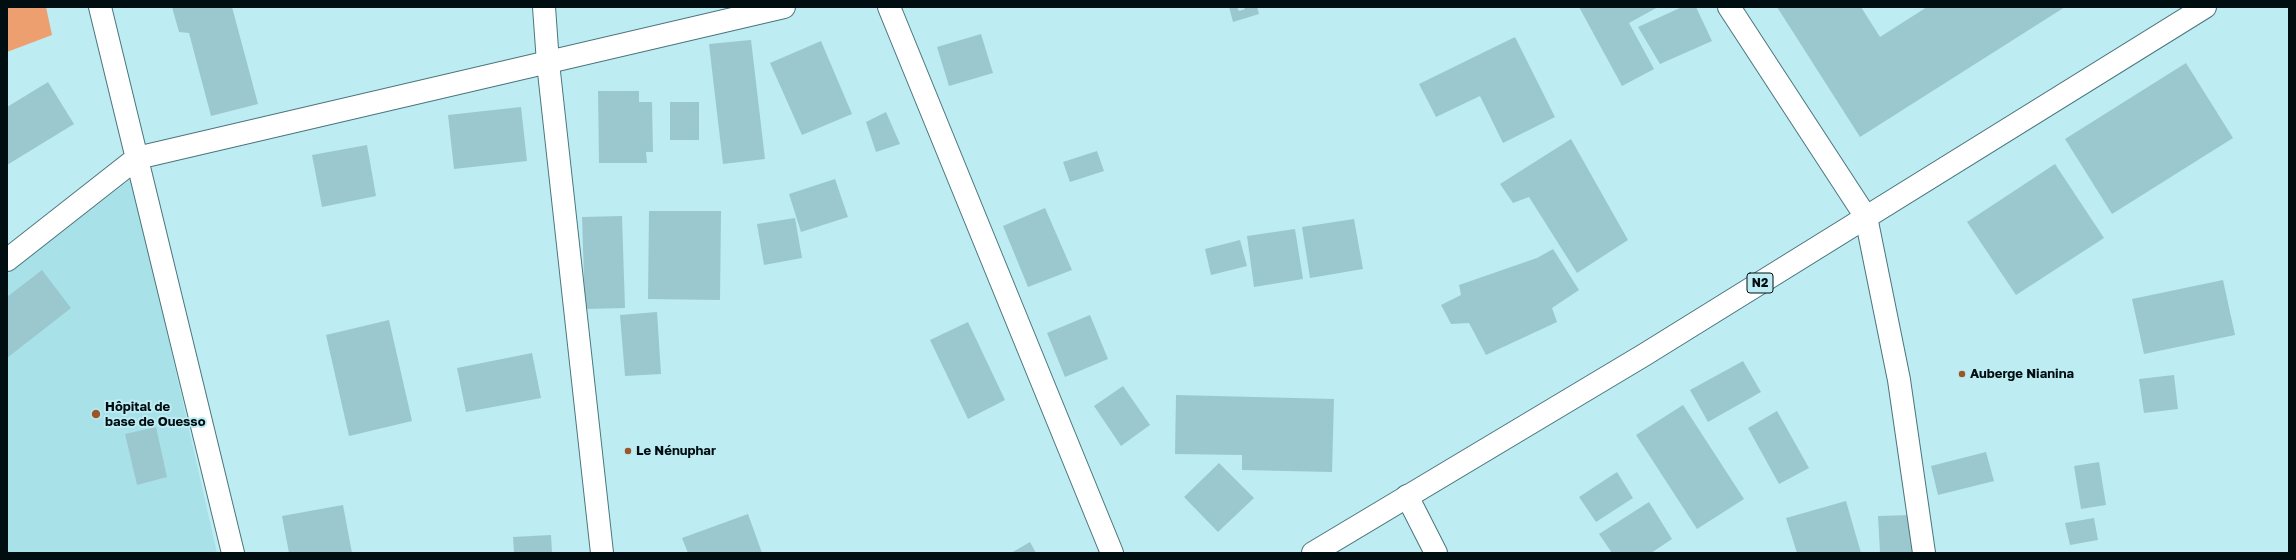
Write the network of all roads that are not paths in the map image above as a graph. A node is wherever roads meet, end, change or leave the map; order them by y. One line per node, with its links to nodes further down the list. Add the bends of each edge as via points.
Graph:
1 (100, 7): 8 (main road)
2 (544, 7): 7 (main road)
3 (784, 7): 7 (main road)
4 (889, 7): 14 (main road)
5 (1729, 7): 9 (main road)
6 (2204, 7): 9 (main road, N2)
7 (548, 62): 8 (main road); 13 (main road)
8 (137, 158): 10 (main road); 12 (main road)
9 (1866, 217): 11 (main road, N2, via 1644,355); 17 (main road, via 1899,380)
10 (7, 260)
11 (1407, 496): 15 (main road, N2); 16 (main road)
12 (233, 553)
13 (602, 553)
14 (1112, 553)
15 (1313, 553)
16 (1436, 553)
17 (1924, 553)

